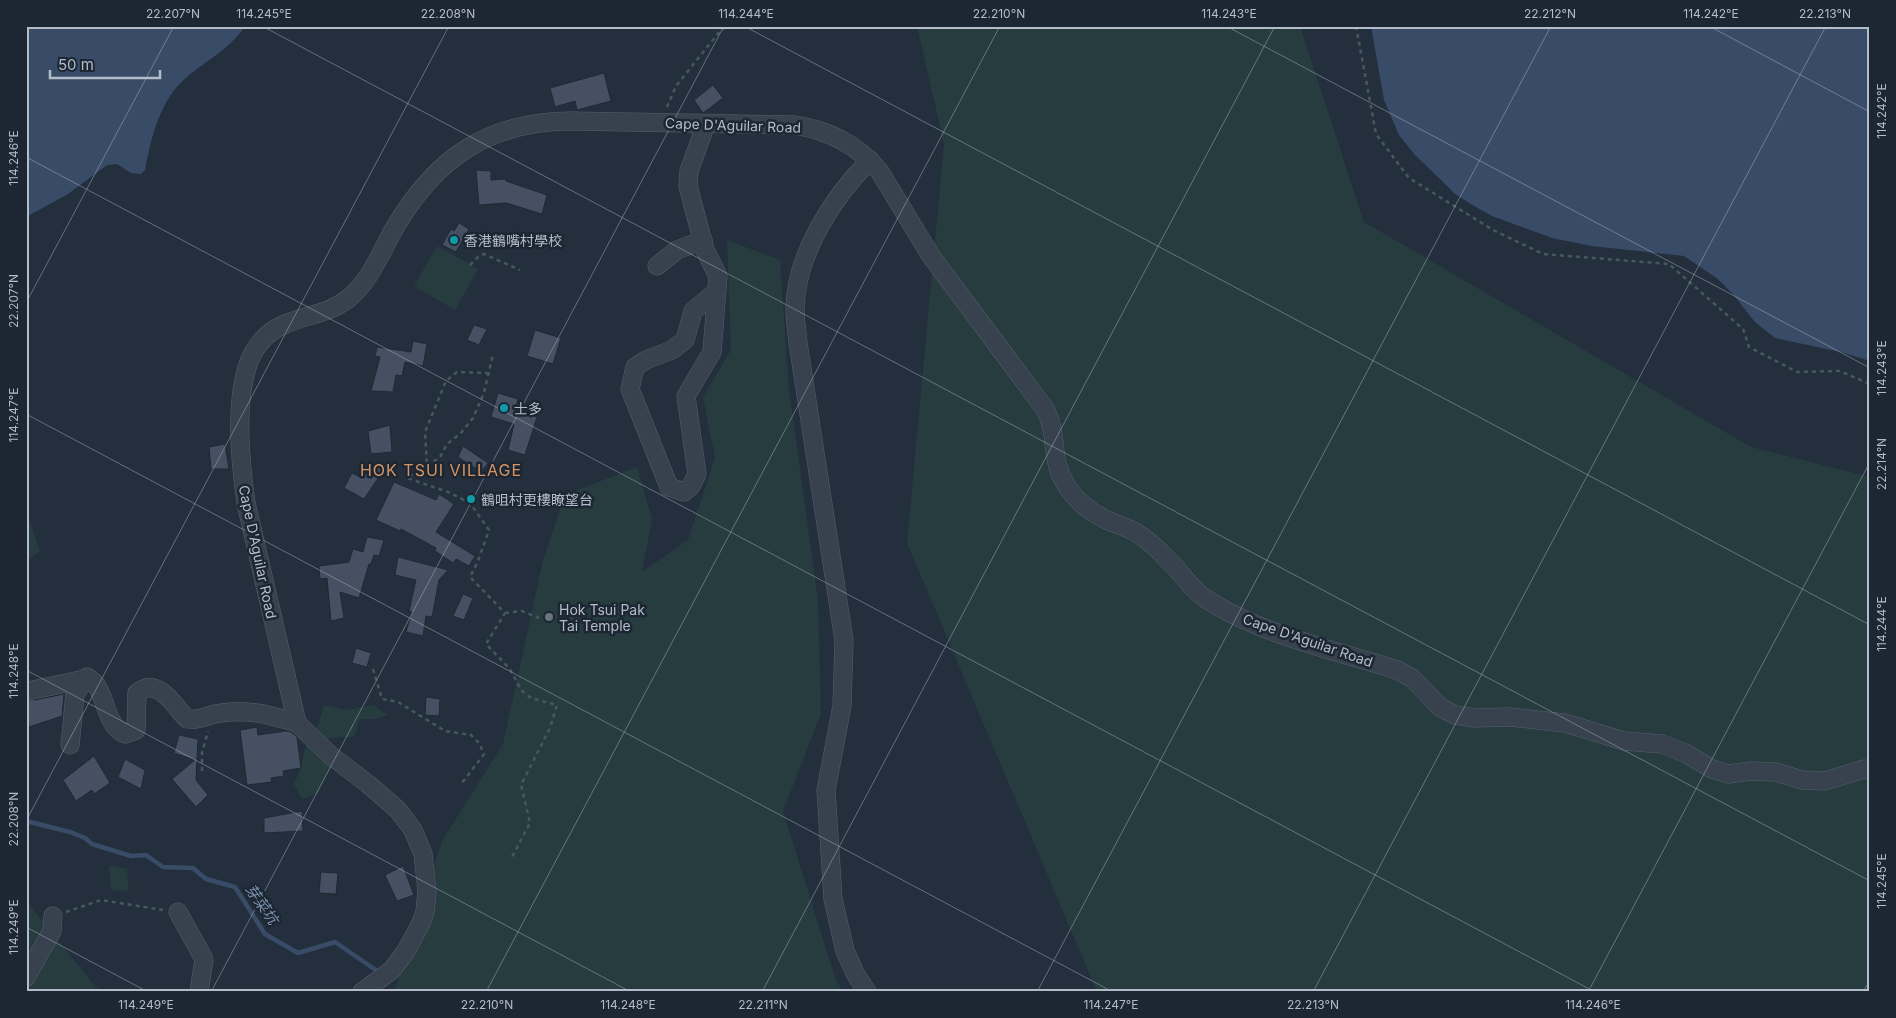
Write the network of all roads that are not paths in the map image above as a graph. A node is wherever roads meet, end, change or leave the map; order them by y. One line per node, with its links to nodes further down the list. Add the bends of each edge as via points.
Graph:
1 (706, 124): 2 (street, Cape D'Aguilar Road, via 814,128 842,140); 3 (street, via 688,182); 8 (street, Cape D'Aguilar Road, via 542,122 503,132 470,146 442,167 417,193 356,292 329,310 284,324 254,351 242,390 243,482 250,528)
2 (870, 160): 10 (street, Cape D'Aguilar Road, via 931,256 1045,409 1053,424 1057,468 1074,496 1089,510 1131,529 1146,540 1193,587 1222,609 1279,633 1397,670 1412,678 1440,707 1454,715 1565,723 1624,741 1662,744 1728,774 1776,772 1802,780 1825,781); 16 (street, via 833,204 811,244 799,281 795,307 844,640 842,706 826,790 833,899 845,951)
3 (703, 240): 4 (street, via 677,250); 5 (street, via 718,276)
4 (656, 266)
5 (717, 292): 5 (street, via 712,352 686,396 697,474 684,492 668,487 630,388 635,367 672,350 685,340 693,311)
6 (85, 679): 7 (street); 8 (street, via 93,680 113,724 125,734 136,730 137,694 150,688 161,691 172,700 187,719 220,713 256,712); 9 (street, via 75,694)
7 (33, 690)
8 (297, 723): 15 (street, via 330,755 398,810 413,830 423,854 427,891 425,912 406,951 392,970)
9 (70, 745)
10 (1870, 770)
11 (178, 912): 14 (street, via 204,959)
12 (53, 916): 13 (street, via 52,931)
13 (26, 977)
14 (199, 992)
15 (362, 992)
16 (867, 992)

